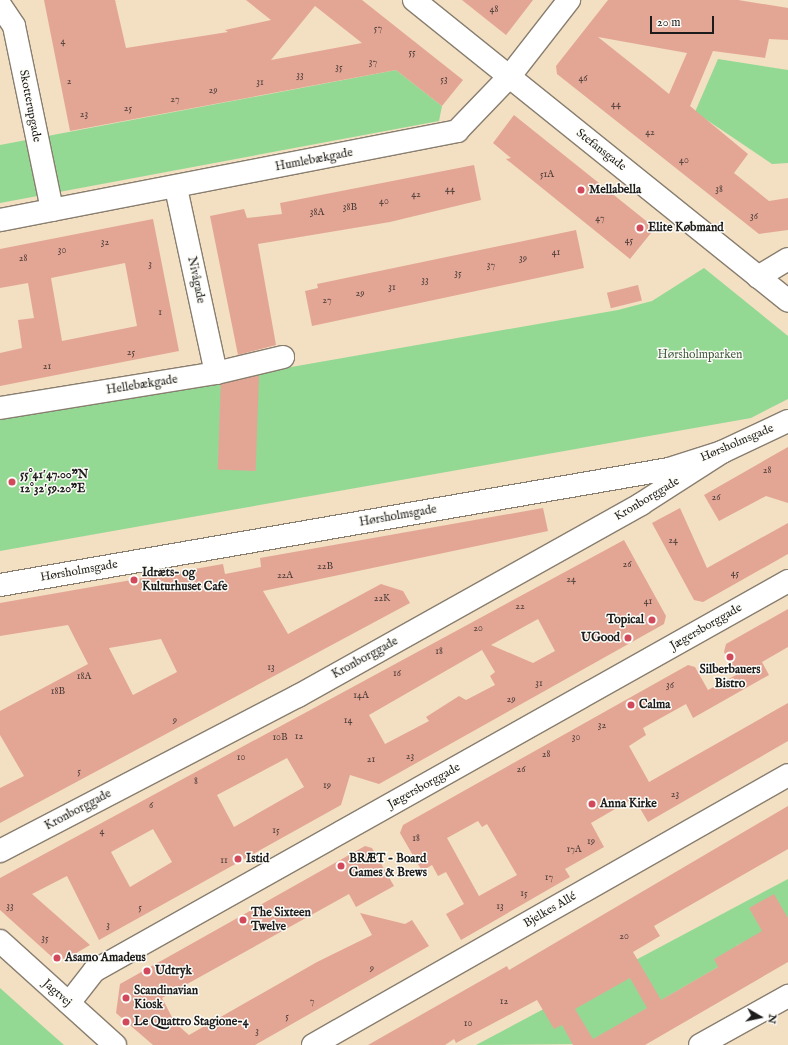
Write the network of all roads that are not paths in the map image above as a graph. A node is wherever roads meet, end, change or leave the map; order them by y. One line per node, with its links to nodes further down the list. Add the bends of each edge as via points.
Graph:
1 (414, 0): 4 (street, Stefansgade)
2 (569, 0): 4 (street, Humlebækgade)
3 (0, 5): 6 (street, Skotterupgade, via 14,26)
4 (509, 77): 5 (street, Humlebækgade, via 457,131); 9 (street, Stefansgade)
5 (176, 188): 6 (street, Humlebækgade); 12 (street, Nivågade)
6 (52, 210): 7 (street, Humlebækgade)
7 (0, 220)
8 (788, 259): 9 (street)
9 (758, 277): 10 (street, Stefansgade)
10 (788, 301)
11 (283, 357): 12 (street, Hellebækgade)
12 (216, 373): 13 (street, Hellebækgade)
13 (0, 408)
14 (788, 421): 15 (street, Hørsholmsgade)
15 (722, 452): 17 (street, Hørsholmsgade, via 669,469); 19 (street, Kronborggade, via 641,504 298,696)
16 (788, 580): 22 (street, Jægersborggade, via 94,971)
17 (0, 585)
18 (788, 775): 24 (street, Bjelkes Allé)
19 (0, 851)
20 (0, 941): 22 (street, Jagtvej)
21 (788, 996): 25 (street)
22 (68, 1003): 23 (street, Jagtvej)
23 (115, 1045)
24 (312, 1045)
25 (700, 1045)

